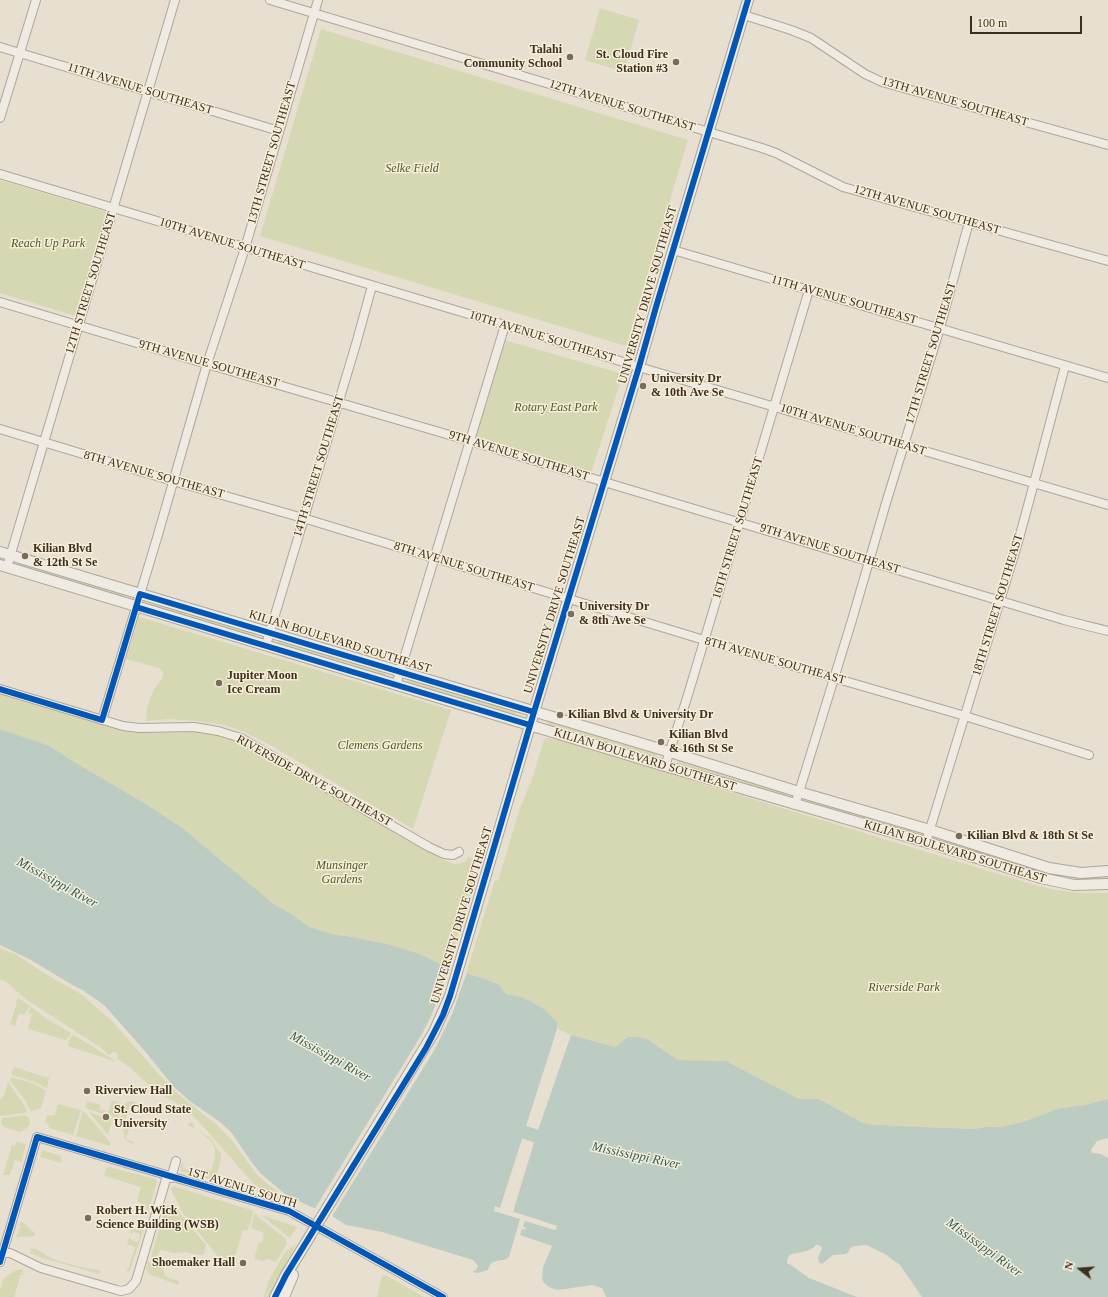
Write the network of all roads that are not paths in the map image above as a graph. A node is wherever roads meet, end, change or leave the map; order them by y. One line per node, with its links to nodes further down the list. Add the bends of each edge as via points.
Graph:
1 (36, 0): 9 (street)
2 (175, 0): 10 (street, 12TH STREET SOUTHEAST)
3 (270, 0): 6 (street, 12TH AVENUE SOUTHEAST)
4 (318, 0): 6 (street, 13TH STREET SOUTHEAST)
5 (748, 0): 7 (street, UNIVERSITY DRIVE SOUTHEAST)
6 (314, 13): 12 (street, 13TH STREET SOUTHEAST); 13 (street, 12TH AVENUE SOUTHEAST)
7 (744, 16): 13 (street, UNIVERSITY DRIVE SOUTHEAST); 14 (street, 13TH AVENUE SOUTHEAST, via 811,38 865,74 882,82)
8 (0, 47): 9 (street, 11TH AVENUE SOUTHEAST)
9 (20, 53): 10 (street, 11TH AVENUE SOUTHEAST); 11 (street)
10 (148, 91): 12 (street, 11TH AVENUE SOUTHEAST); 16 (street, 12TH STREET SOUTHEAST)
11 (0, 118)
12 (279, 131): 18 (street, 13TH STREET SOUTHEAST)
13 (708, 132): 17 (street, 12TH AVENUE SOUTHEAST, via 776,153 843,187); 19 (street, UNIVERSITY DRIVE SOUTHEAST)
14 (1108, 145)
15 (0, 174): 16 (street, 10TH AVENUE SOUTHEAST)
16 (113, 209): 18 (street, 10TH AVENUE SOUTHEAST); 24 (street, 12TH STREET SOUTHEAST)
17 (969, 222): 20 (street, 12TH AVENUE SOUTHEAST); 26 (street, 17TH STREET SOUTHEAST)
18 (245, 248): 21 (street, 10TH AVENUE SOUTHEAST); 27 (street, 13TH STREET SOUTHEAST)
19 (673, 250): 22 (street, 11TH AVENUE SOUTHEAST); 29 (street, UNIVERSITY DRIVE SOUTHEAST)
20 (1108, 261)
21 (372, 286): 25 (street, 10TH AVENUE SOUTHEAST); 31 (street, 14TH STREET SOUTHEAST)
22 (809, 290): 26 (street, 11TH AVENUE SOUTHEAST); 32 (street, 16TH STREET SOUTHEAST)
23 (0, 302): 24 (street, 9TH AVENUE SOUTHEAST)
24 (78, 325): 27 (street, 9TH AVENUE SOUTHEAST); 35 (street, 12TH STREET SOUTHEAST)
25 (505, 325): 29 (street, 10TH AVENUE SOUTHEAST); 34 (street)
26 (940, 328): 28 (street, 11TH AVENUE SOUTHEAST); 36 (street, 17TH STREET SOUTHEAST)
27 (208, 364): 31 (street, 9TH AVENUE SOUTHEAST); 37 (street, 13TH STREET SOUTHEAST)
28 (1065, 366): 30 (street, 11TH AVENUE SOUTHEAST); 39 (street, 18TH STREET SOUTHEAST)
29 (639, 367): 32 (street, 10TH AVENUE SOUTHEAST); 38 (street, UNIVERSITY DRIVE SOUTHEAST)
30 (1108, 378)
31 (339, 402): 34 (street, 9TH AVENUE SOUTHEAST); 41 (street, 14TH STREET SOUTHEAST)
32 (775, 407): 36 (street, 10TH AVENUE SOUTHEAST); 42 (street, 16TH STREET SOUTHEAST)
33 (0, 429): 35 (street, 8TH AVENUE SOUTHEAST)
34 (470, 441): 38 (street, 9TH AVENUE SOUTHEAST); 45 (street)
35 (44, 442): 37 (street, 8TH AVENUE SOUTHEAST); 44 (street, 12TH STREET SOUTHEAST)
36 (904, 445): 39 (street, 10TH AVENUE SOUTHEAST); 46 (street, 17TH STREET SOUTHEAST)
37 (173, 481): 41 (street, 8TH AVENUE SOUTHEAST); 48 (street, 13TH STREET SOUTHEAST)
38 (604, 482): 42 (street, 9TH AVENUE SOUTHEAST); 49 (street, UNIVERSITY DRIVE SOUTHEAST)
39 (1034, 483): 40 (street, 10TH AVENUE SOUTHEAST); 50 (street, 18TH STREET SOUTHEAST)
40 (1108, 505)
41 (304, 518): 45 (street, 8TH AVENUE SOUTHEAST); 53 (street, 14TH STREET SOUTHEAST)
42 (739, 522): 46 (street, 9TH AVENUE SOUTHEAST); 54 (street, 16TH STREET SOUTHEAST)
43 (0, 552): 44 (street, KILIAN BOULEVARD SOUTHEAST)
44 (10, 555): 47 (street, 12TH STREET SOUTHEAST); 48 (street, KILIAN BOULEVARD SOUTHEAST)
45 (434, 557): 49 (street, 8TH AVENUE SOUTHEAST); 56 (street)
46 (869, 561): 50 (street, 9TH AVENUE SOUTHEAST); 57 (street, 17TH STREET SOUTHEAST)
47 (3, 566): 51 (street, KILIAN BOULEVARD SOUTHEAST)
48 (140, 594): 51 (street, 13TH STREET SOUTHEAST); 53 (street, KILIAN BOULEVARD SOUTHEAST)
49 (568, 599): 54 (street, 8TH AVENUE SOUTHEAST); 60 (street, UNIVERSITY DRIVE SOUTHEAST)
50 (1000, 600): 52 (street, 9TH AVENUE SOUTHEAST); 61 (street, 18TH STREET SOUTHEAST)
51 (136, 607): 55 (street, KILIAN BOULEVARD SOUTHEAST); 62 (street, 13TH STREET SOUTHEAST)
52 (1108, 631)
53 (269, 632): 55 (street, 14TH STREET SOUTHEAST); 56 (street, KILIAN BOULEVARD SOUTHEAST)
54 (704, 640): 57 (street, 8TH AVENUE SOUTHEAST); 64 (street, 16TH STREET SOUTHEAST)
55 (266, 645): 58 (street, KILIAN BOULEVARD SOUTHEAST)
56 (400, 671): 58 (street); 60 (street, KILIAN BOULEVARD SOUTHEAST)
57 (834, 677): 61 (street, 8TH AVENUE SOUTHEAST); 67 (street, 17TH STREET SOUTHEAST)
58 (396, 685): 63 (street, KILIAN BOULEVARD SOUTHEAST)
59 (0, 689): 62 (street, RIVERSIDE DRIVE SOUTHEAST)
60 (534, 712): 63 (street, UNIVERSITY DRIVE SOUTHEAST); 64 (street, KILIAN BOULEVARD SOUTHEAST)
61 (965, 716): 65 (street, 8TH AVENUE SOUTHEAST); 69 (street, 18TH STREET SOUTHEAST)
62 (102, 720): 71 (street, RIVERSIDE DRIVE SOUTHEAST, via 139,728 194,727 241,738 429,847 444,854 453,855)
63 (530, 725): 66 (street, KILIAN BOULEVARD SOUTHEAST); 76 (street, UNIVERSITY DRIVE SOUTHEAST, bridge, via 450,996 434,1032)
64 (670, 752): 66 (street, 16TH STREET SOUTHEAST); 67 (street, KILIAN BOULEVARD SOUTHEAST)
65 (1089, 755)
66 (665, 766): 68 (street, KILIAN BOULEVARD SOUTHEAST)
67 (799, 792): 68 (street, 17TH STREET SOUTHEAST); 69 (street, KILIAN BOULEVARD SOUTHEAST)
68 (795, 805): 70 (street, KILIAN BOULEVARD SOUTHEAST)
69 (930, 830): 70 (street, 18TH STREET SOUTHEAST); 72 (street, KILIAN BOULEVARD SOUTHEAST, via 1049,868 1081,873)
70 (926, 842): 73 (street, KILIAN BOULEVARD SOUTHEAST, via 1058,883 1074,886)
71 (459, 852)
72 (1108, 871)
73 (1108, 884)
74 (176, 1161): 75 (street)
75 (169, 1177): 77 (street, via 136,1281 126,1290 117,1290 41,1268 10,1253); 77 (street, 1ST AVENUE SOUTH, via 37,1138); 81 (street, 1ST AVENUE SOUTH, via 289,1211)
76 (302, 1251): 79 (street); 80 (street)
77 (3, 1253): 78 (street)
78 (0, 1262)
79 (275, 1297)
80 (284, 1297)
81 (444, 1297)

